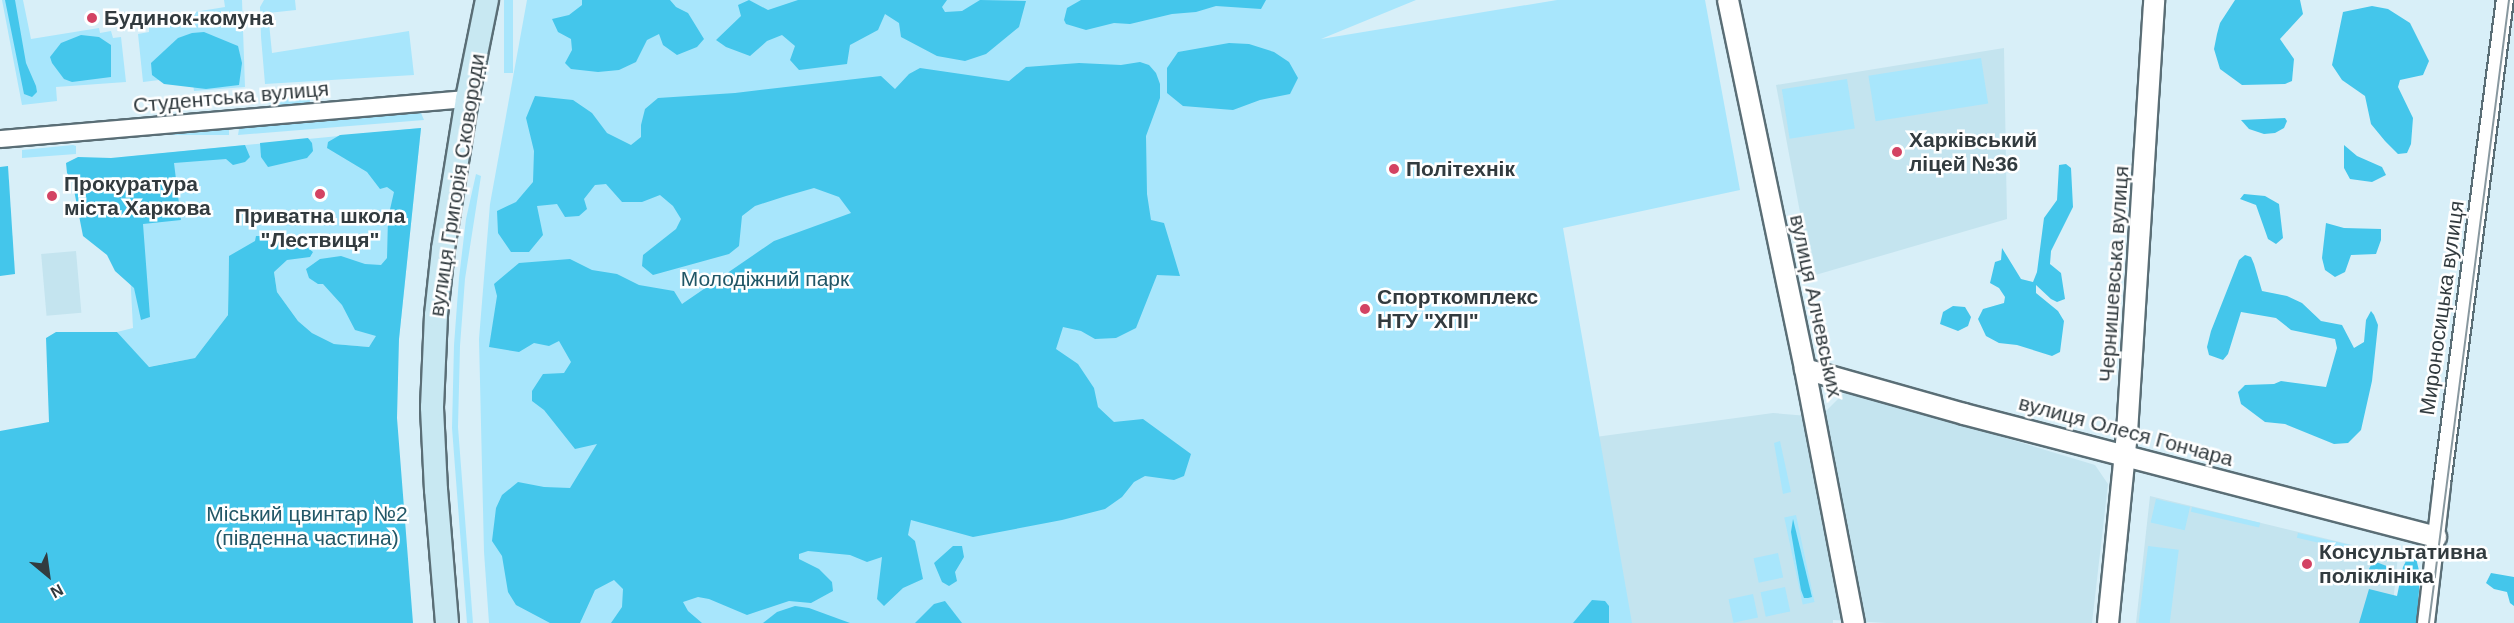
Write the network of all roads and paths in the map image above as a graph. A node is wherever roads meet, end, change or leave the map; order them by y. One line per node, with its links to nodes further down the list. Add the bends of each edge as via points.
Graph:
1 (487, 0): 5 (main road, вулиця Григорія Сковороди)
2 (1728, 0): 7 (street, вулиця Алчевських)
3 (2154, 0): 8 (street, Чернишевська вулиця)
4 (2505, 0): 9 (street, Мироносицька вулиця)
5 (466, 99): 6 (street, Студентська вулиця); 10 (main road, вулиця Григорія Сковороди, via 443,249 434,350 435,490)
6 (0, 139)
7 (1804, 369): 8 (street, вулиця Олеся Гончара); 11 (street, вулиця Алчевських)
8 (2125, 456): 9 (street, вулиця Олеся Гончара); 12 (street, Чернишевська вулиця)
9 (2436, 537): 13 (street, Мироносицька вулиця)
10 (447, 623)
11 (1854, 623)
12 (2108, 623)
13 (2426, 623)

